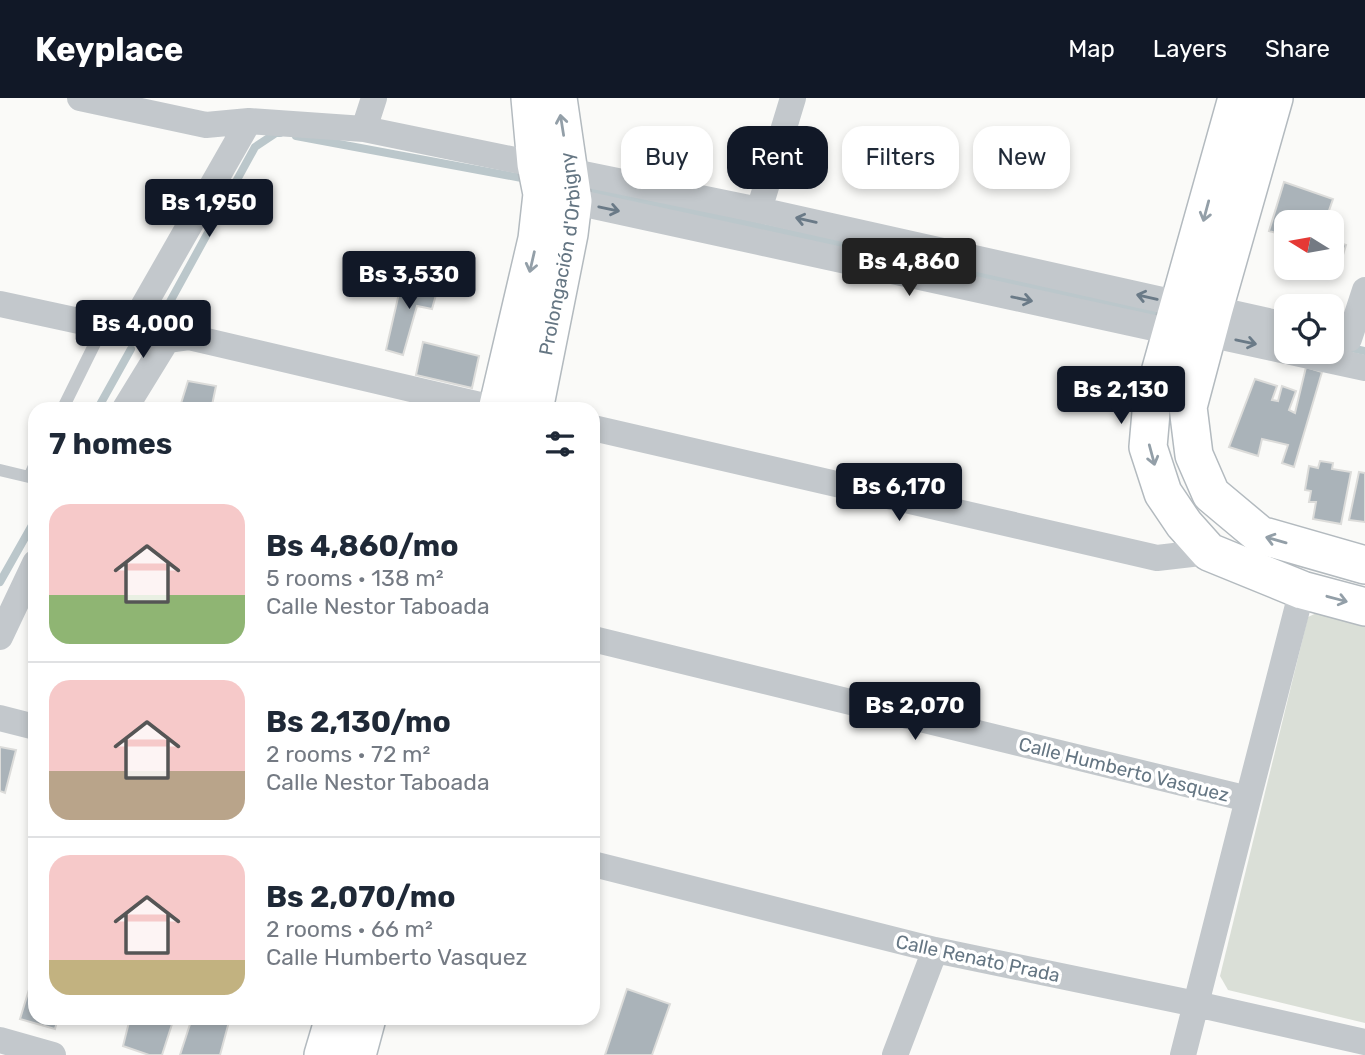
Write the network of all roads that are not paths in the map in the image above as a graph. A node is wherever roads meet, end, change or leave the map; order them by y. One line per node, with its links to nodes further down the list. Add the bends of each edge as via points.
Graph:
1 (80, 98): 8 (street, via 206,125)
2 (374, 98): 9 (street)
3 (530, 98): 10 (main road, Prolongación d'Orbigny)
4 (558, 98): 10 (main road, Prolongación d'Orbigny, one-way to 4)
5 (793, 98): 11 (street)
6 (1237, 98): 14 (main road, one-way to 14)
7 (1274, 98): 14 (main road)
8 (249, 121): 9 (street); 16 (street)
9 (364, 130): 10 (street)
10 (555, 183): 11 (street); 14 (street, one-way to 14); 25 (main road, Prolongación d'Orbigny, one-way to 25); 26 (main road, Prolongación d'Orbigny, via 569,234)
11 (759, 210): 14 (street, one-way to 11)
12 (1365, 290): 17 (street)
13 (0, 304): 16 (street)
14 (1194, 320): 15 (street); 19 (street, one-way to 19); 30 (main road, one-way to 30, via 1152,401 1148,447 1163,493); 31 (main road, one-way to 14, via 1259,536 1211,494 1194,455 1188,407)
15 (1274, 324)
16 (116, 330): 18 (street); 22 (lane)
17 (1348, 339)
18 (167, 340): 23 (street); 24 (street, via 189,338)
19 (1274, 346)
20 (1344, 363): 21 (street)
21 (1365, 368)
22 (67, 402)
23 (129, 402)
24 (467, 402)
25 (499, 402)
26 (536, 402)
27 (600, 430): 30 (street, via 1157,558)
28 (0, 470): 29 (lane)
29 (28, 477)
30 (1209, 552): 33 (main road)
31 (1365, 565)
32 (28, 578): 35 (street)
33 (1303, 590): 34 (main road, one-way to 34); 39 (street)
34 (1365, 607)
35 (0, 637)
36 (600, 641): 39 (street, Calle Humberto Vasquez)
37 (0, 718): 38 (street)
38 (28, 725)
39 (1248, 799): 42 (street)
40 (600, 866): 41 (street, Calle Renato Prada)
41 (934, 950): 42 (street, Calle Renato Prada); 50 (street)
42 (1196, 1004): 46 (street, Calle Renato Prada); 51 (street)
43 (332, 1025): 48 (main road)
44 (365, 1025): 49 (main road)
45 (0, 1040): 47 (street)
46 (1365, 1042)
47 (53, 1055)
48 (323, 1055)
49 (356, 1055)
50 (895, 1055)
51 (1183, 1055)

